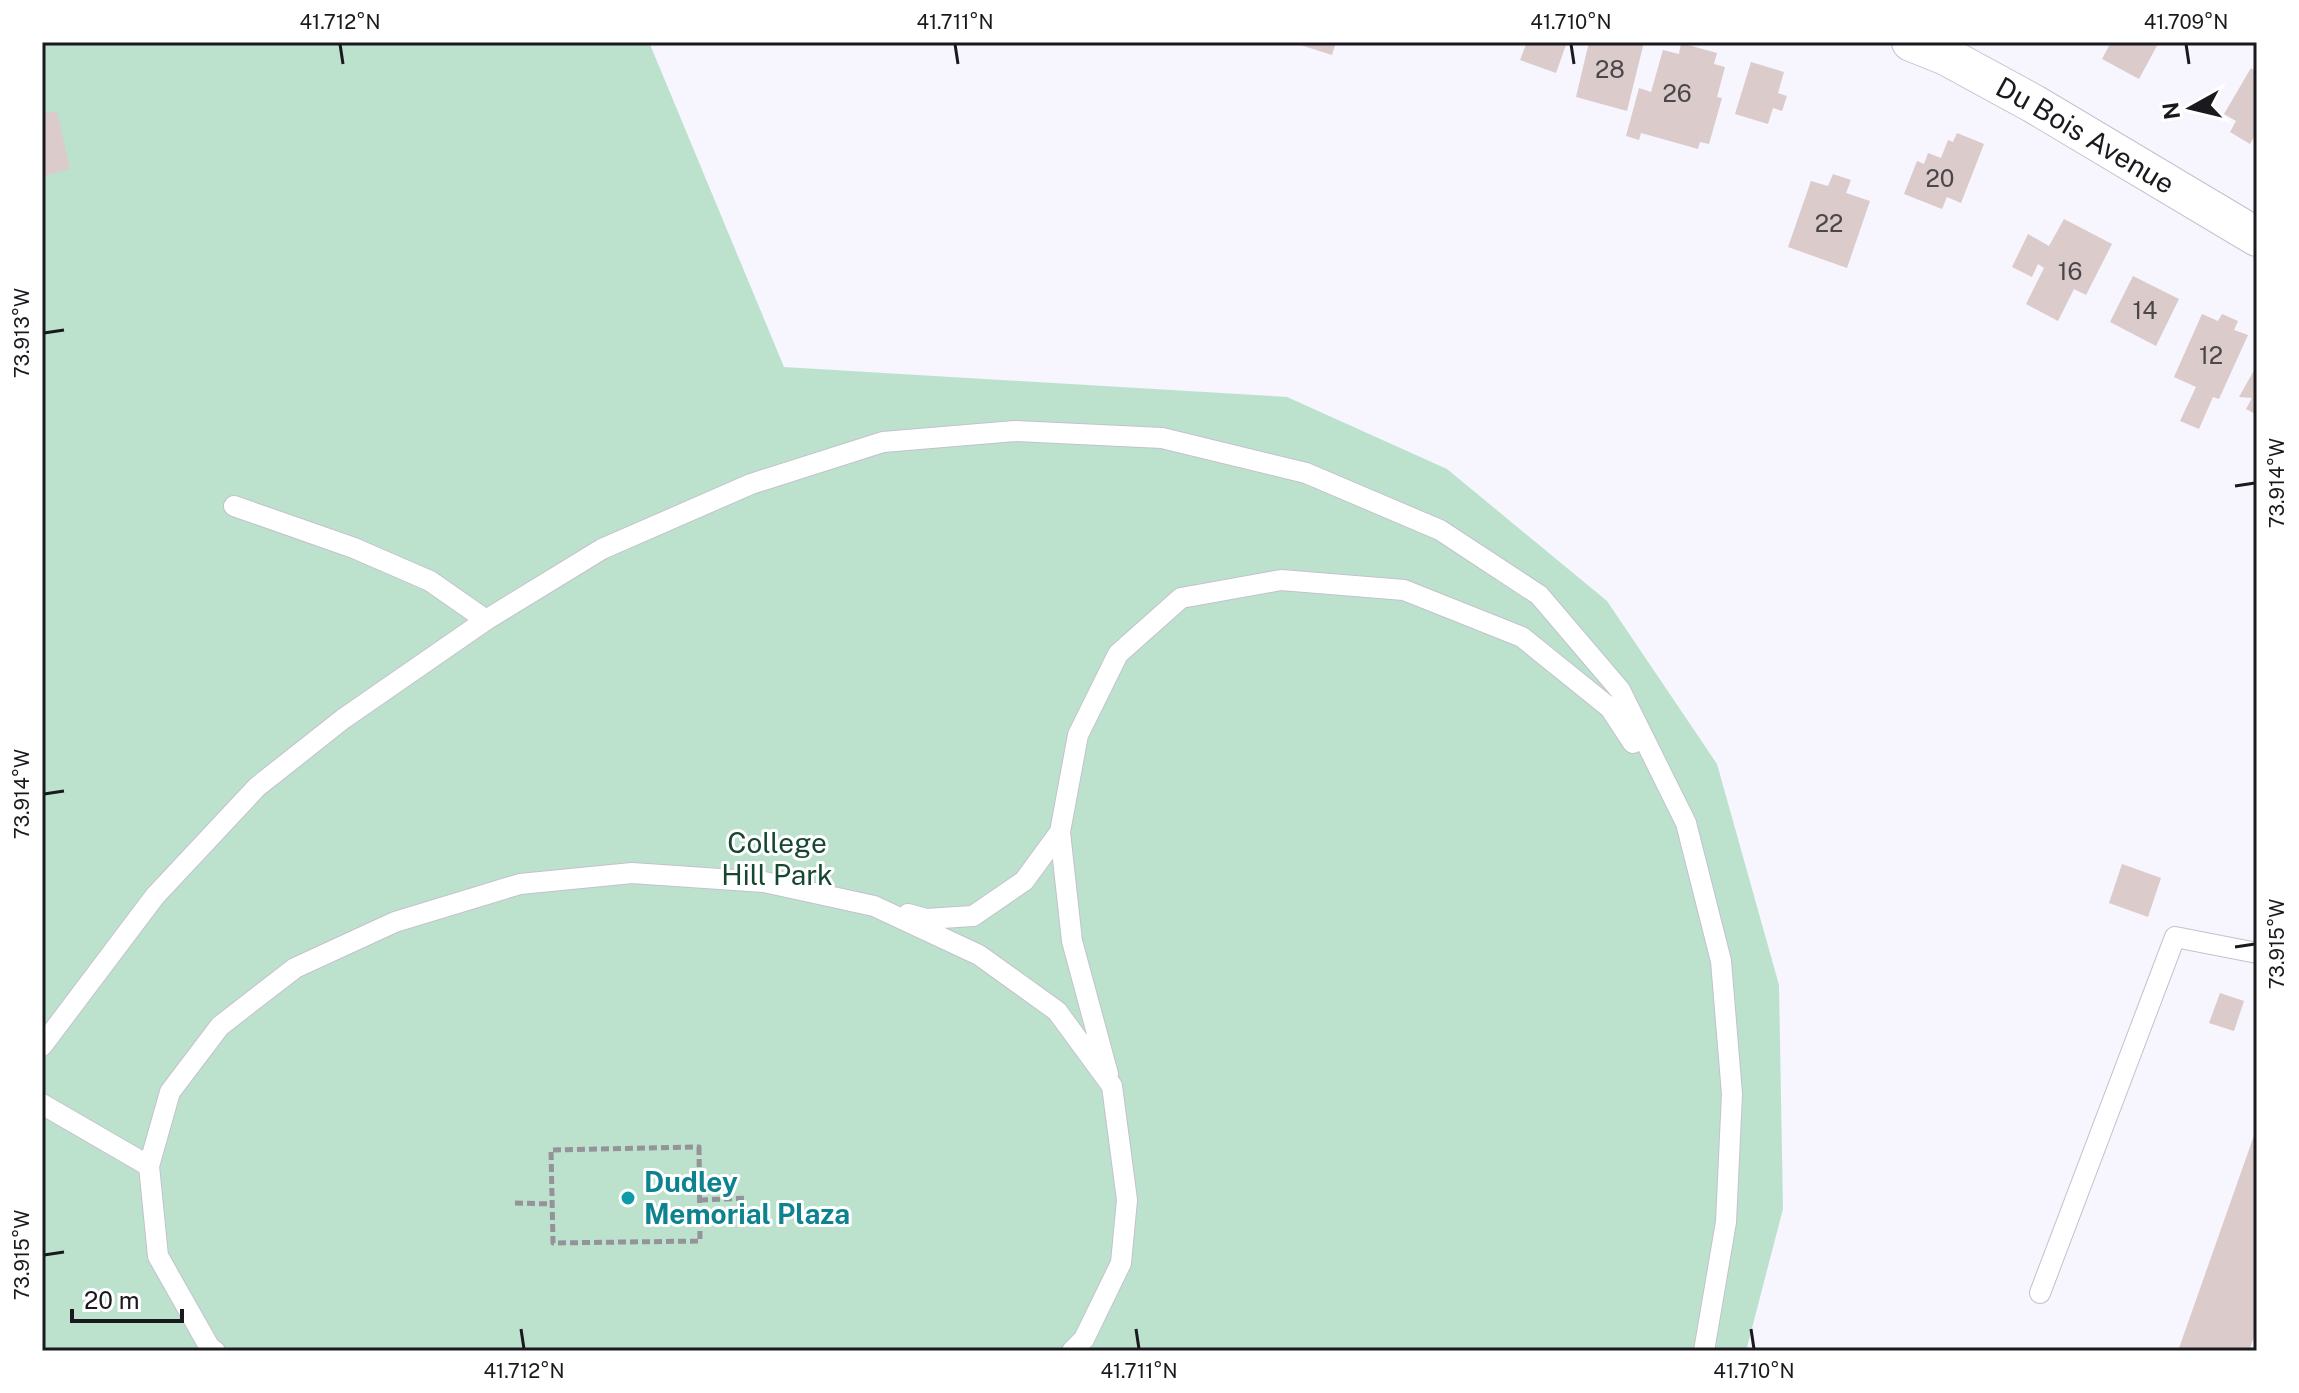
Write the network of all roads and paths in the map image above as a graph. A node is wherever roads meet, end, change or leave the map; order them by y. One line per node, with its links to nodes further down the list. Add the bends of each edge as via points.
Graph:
1 (1911, 42): 2 (street, Du Bois Avenue, via 2034,104)
2 (2257, 237)
3 (234, 506): 4 (lane, via 430,581)
4 (486, 620): 5 (lane, via 602,549 751,484 883,442 1015,431 1162,438 1306,473 1440,530 1539,595 1620,690); 9 (lane, via 343,719 257,787 155,896)
5 (1686, 823): 6 (lane, via 1610,708 1522,637 1404,590 1281,580 1181,598 1118,654 1078,735); 20 (lane, via 1721,961 1732,1094 1726,1222)
6 (1060, 832): 7 (lane, via 1024,881 973,916 926,919); 10 (lane, via 1072,941)
7 (874, 906): 10 (lane, via 979,955 1057,1011); 12 (lane, via 764,882 632,873 520,884 395,922 295,968 220,1026 170,1092)
8 (2257, 953): 17 (lane, via 2175,937)
9 (42, 1046)
10 (1112, 1086): 19 (lane, via 1127,1200 1121,1263 1084,1339)
11 (42, 1104): 12 (lane)
12 (149, 1166): 18 (lane, via 158,1256)
13 (747, 1198): 14 (path)
14 (700, 1200): 16 (path, via 700,1241 553,1243); 16 (path, via 699,1147 551,1150)
15 (515, 1203): 16 (path)
16 (552, 1204)
17 (2040, 1293)
18 (215, 1351)
19 (1072, 1351)
20 (1704, 1351)

